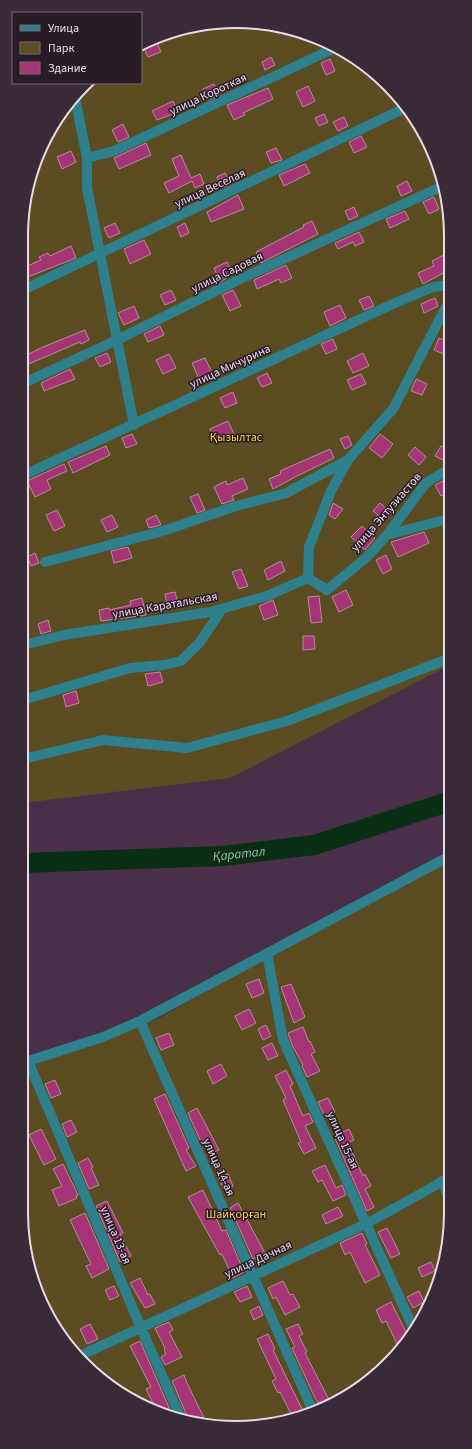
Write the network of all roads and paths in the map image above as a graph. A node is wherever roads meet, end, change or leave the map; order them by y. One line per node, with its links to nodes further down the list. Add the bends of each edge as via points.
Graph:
1 (330, 50): 4 (street, улица Короткая, via 114,151)
2 (76, 103): 4 (street)
3 (401, 110): 6 (street, улица Веселая)
4 (87, 158): 6 (street, via 87,188)
5 (438, 188): 10 (street, улица Садовая)
6 (100, 254): 8 (street, улица Веселая); 10 (street)
7 (444, 286): 12 (street, улица Мичурина, via 433,287 395,303)
8 (28, 288)
9 (444, 311): 13 (street, via 393,410)
10 (117, 340): 11 (street, улица Садовая); 12 (street)
11 (28, 381)
12 (134, 425): 14 (street, улица Мичурина)
13 (348, 460): 18 (street, via 286,493 236,506 163,531); 19 (street, via 331,491 309,547)
14 (28, 473)
15 (444, 473): 17 (street, улица Энтузиастов, via 426,483)
16 (444, 520): 17 (street)
17 (386, 535): 19 (street, улица Энтузиастов, via 367,557 327,590)
18 (45, 562)
19 (308, 578): 20 (street, улица Каратальская, via 267,596)
20 (222, 609): 21 (street, улица Каратальская, via 64,635); 23 (street, via 200,642 181,661 130,668)
21 (28, 644)
22 (444, 661): 24 (street, via 287,721 187,748 103,740)
23 (28, 699)
24 (28, 758)
25 (444, 859): 26 (street)
26 (267, 953): 27 (street); 31 (street, улица 15-ая, via 283,1040)
27 (140, 1021): 28 (street, via 103,1037); 32 (street, улица 14-ая)
28 (28, 1061)
29 (28, 1069): 34 (street, улица 13-ая)
30 (444, 1181): 31 (street, улица Дачная)
31 (366, 1224): 32 (street, улица Дачная); 33 (street, улица 15-ая)
32 (253, 1276): 34 (street, улица Дачная); 36 (street, улица 14-ая)
33 (412, 1325)
34 (141, 1328): 35 (street, улица Дачная); 37 (street, улица 13-ая)
35 (84, 1354)
36 (311, 1407)
37 (179, 1413)

